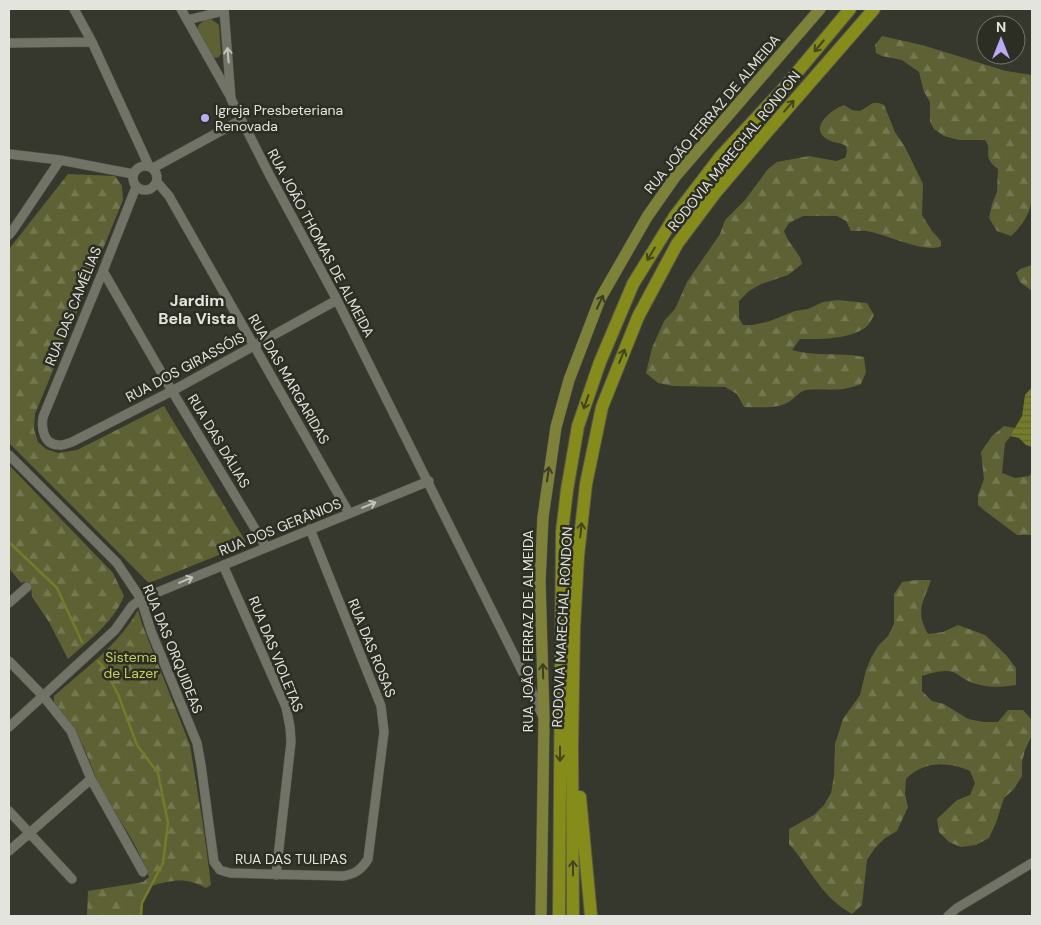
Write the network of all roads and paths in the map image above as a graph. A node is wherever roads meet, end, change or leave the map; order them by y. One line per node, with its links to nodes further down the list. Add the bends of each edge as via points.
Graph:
1 (74, 9): 8 (street)
2 (181, 9): 7 (street)
3 (820, 9): 35 (main road, RUA JOÃO FERRAZ DE ALMEIDA, one-way to 3, via 540,581 542,517 556,427 585,336 622,259 675,177)
4 (850, 9): 49 (highway, RODOVIA MARECHAL RONDON, one-way to 49, via 721,156 675,216 633,284 600,362 578,426 562,532)
5 (874, 9): 37 (highway, RODOVIA MARECHAL RONDON, one-way to 5, via 574,628 586,484 602,407 638,317 677,244 716,192)
6 (224, 10): 7 (street); 10 (street, RUA JOÃO THOMAS DE ALMEIDA, one-way to 6)
7 (187, 20): 10 (street)
8 (92, 42): 9 (street); 14 (street)
9 (9, 43)
10 (231, 99): 11 (street, RUA JOÃO THOMAS DE ALMEIDA)
11 (241, 120): 14 (street); 20 (street, RUA JOÃO THOMAS DE ALMEIDA)
12 (9, 154): 13 (street)
13 (60, 160): 15 (street); 18 (street)
14 (151, 167): 15 (street, via 138,167); 16 (street, via 157,175)
15 (133, 174): 17 (street)
16 (156, 182): 17 (street, via 148,190); 21 (street, RUA DAS MARGARIDAS, via 169,196)
17 (136, 187): 19 (street, RUA DAS CAMÉLIAS)
18 (9, 235)
19 (104, 271): 22 (street, RUA DAS DÁLIAS); 23 (street, RUA DAS CAMÉLIAS, via 43,416)
20 (337, 300): 21 (street, RUA DOS GIRASSÓIS); 25 (street, RUA JOÃO THOMAS DE ALMEIDA)
21 (254, 346): 22 (street, RUA DOS GIRASSÓIS); 26 (street, RUA DAS MARGARIDAS)
22 (172, 391): 23 (street, RUA DOS GIRASSÓIS, via 72,442 60,446); 28 (street, RUA DAS DÁLIAS)
23 (44, 437)
24 (9, 455): 31 (street, RUA DAS ORQUIDEAS, via 117,563)
25 (429, 481): 26 (street, RUA DOS GERÂNIOS, one-way to 25); 35 (street, RUA JOÃO THOMAS DE ALMEIDA)
26 (349, 514): 27 (street, RUA DOS GERÂNIOS)
27 (310, 529): 28 (street, RUA DOS GERÂNIOS); 43 (street, RUA DAS ROSAS, via 381,706 384,732 368,859)
28 (266, 547): 29 (street, RUA DOS GERÂNIOS)
29 (223, 565): 31 (street, RUA DOS GERÂNIOS, one-way to 29); 46 (street, RUA DAS VIOLETAS, via 286,708 290,727)
30 (27, 587): 32 (street)
31 (141, 598): 34 (street, via 115,630); 44 (street, RUA DAS ORQUIDEAS, via 151,631 197,743 214,862)
32 (9, 603)
33 (9, 661): 34 (street)
34 (43, 696): 36 (street); 38 (street, via 71,731)
35 (544, 720): 48 (main road, RUA JOÃO FERRAZ DE ALMEIDA)
36 (9, 727)
37 (572, 744): 50 (highway, RODOVIA MARECHAL RONDON, one-way to 37); 51 (highway, via 579,777)
38 (91, 779): 40 (street); 45 (street)
39 (9, 811): 40 (street)
40 (28, 833): 41 (street); 47 (street)
41 (9, 851)
42 (1032, 864): 52 (street)
43 (362, 869): 46 (street, RUA DAS TULIPAS, via 343,876)
44 (220, 870): 46 (street, RUA DAS TULIPAS)
45 (144, 872)
46 (276, 875)
47 (72, 879)
48 (541, 916)
49 (559, 916)
50 (573, 916)
51 (591, 916)
52 (948, 916)

